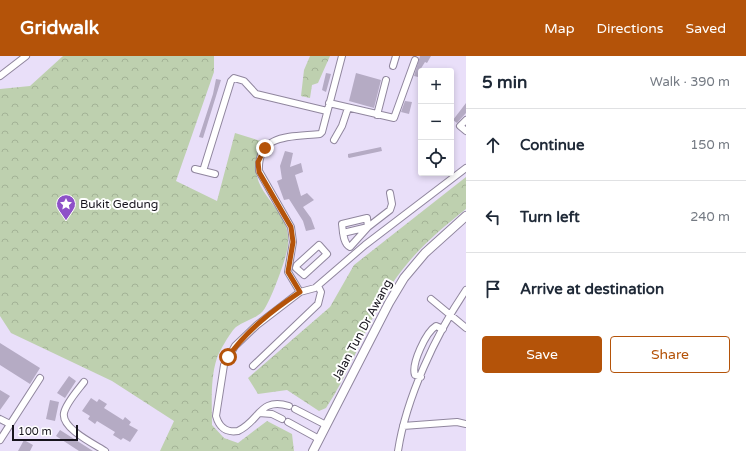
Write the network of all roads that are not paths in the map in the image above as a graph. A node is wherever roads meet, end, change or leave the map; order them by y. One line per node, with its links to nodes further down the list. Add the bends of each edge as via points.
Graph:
1 (26, 56): 6 (street)
2 (342, 56): 8 (street)
3 (396, 56): 5 (street)
4 (415, 60): 11 (street, via 395,117)
5 (393, 66)
6 (0, 76)
7 (386, 80): 11 (street)
8 (329, 103): 9 (street); 10 (street)
9 (348, 108): 11 (street); 14 (street)
10 (327, 110): 17 (street, via 256,94 244,81 234,78); 27 (street, via 320,134 278,138 265,148 258,162 259,172 291,227 293,242)
11 (376, 115)
12 (466, 120): 13 (street, via 460,126)
13 (466, 131)
14 (334, 140)
15 (466, 168): 25 (street)
16 (195, 169): 17 (street)
17 (203, 171): 18 (street)
18 (215, 174)
19 (390, 193): 21 (street, via 390,210)
20 (466, 216): 46 (main road, Jalan Tun Dr Awang, via 425,253 404,278 389,302)
21 (368, 226): 22 (street); 22 (street, via 366,218 342,224); 23 (street)
22 (343, 233): 24 (street, via 347,246 350,247)
23 (359, 236): 24 (street); 25 (street)
24 (354, 243): 26 (street)
25 (365, 245): 26 (street)
26 (359, 250): 29 (street)
27 (290, 258): 28 (street); 31 (street, via 288,272)
28 (302, 261): 28 (street, via 296,268 304,275 327,254 319,245)
29 (318, 286): 31 (street); 36 (street, via 321,292 318,304)
30 (466, 290): 33 (street)
31 (300, 292): 42 (street, via 257,325 235,346 224,365 216,416 218,424 223,429 238,431)
32 (431, 299): 33 (street)
33 (450, 314): 34 (street); 35 (street)
34 (466, 328)
35 (443, 329): 37 (street); 37 (street, via 436,326 432,329 420,350 413,370 415,375)
36 (253, 366)
37 (421, 377): 47 (street)
38 (40, 378): 44 (street)
39 (84, 382): 50 (street, via 64,411 64,419 68,426)
40 (289, 406): 42 (street, via 273,404 266,406)
41 (295, 409): 46 (street)
42 (259, 413): 48 (street, via 272,414)
43 (0, 419): 44 (street)
44 (10, 424): 49 (street)
45 (466, 424): 47 (street, via 457,422)
46 (326, 425): 48 (main road, Jalan Tun Dr Awang)
47 (403, 426): 52 (street)
48 (319, 439): 51 (main road, Jalan Tun Dr Awang)
49 (0, 440)
50 (105, 451)
51 (313, 451)
52 (398, 451)

